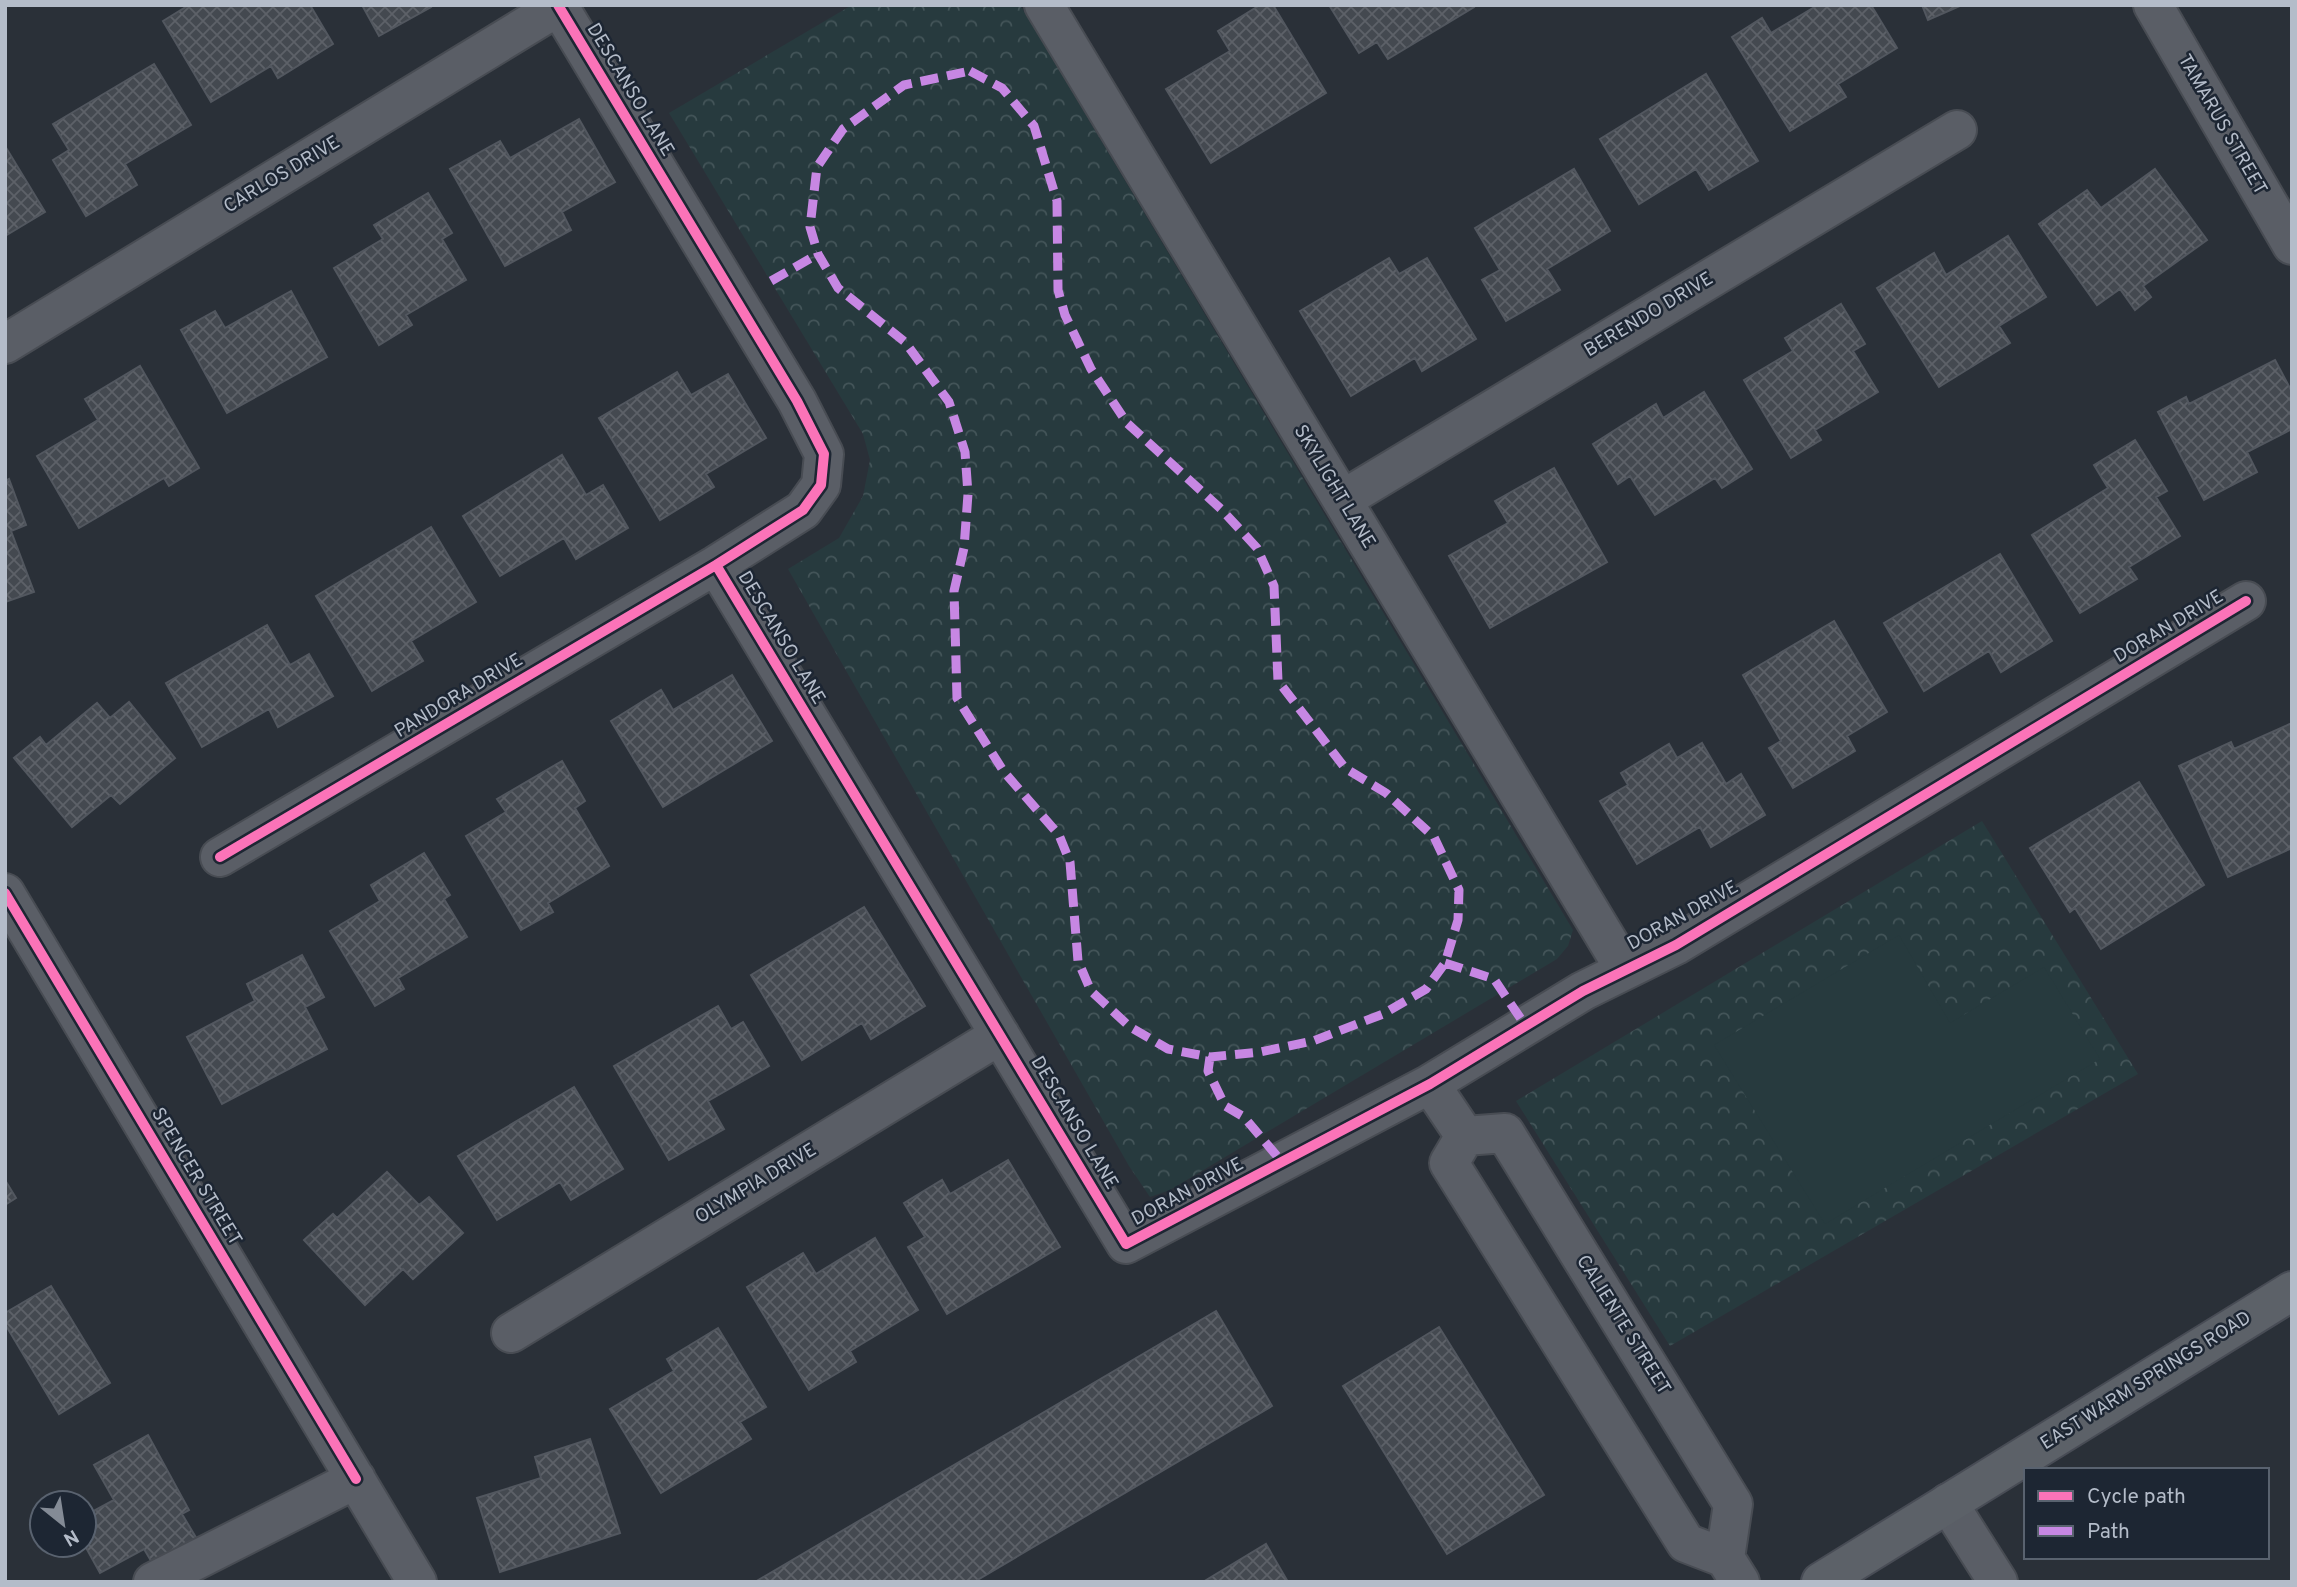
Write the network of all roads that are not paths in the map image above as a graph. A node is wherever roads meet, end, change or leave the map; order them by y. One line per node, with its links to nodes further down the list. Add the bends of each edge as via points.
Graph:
1 (2153, 5): 5 (street, TAMARUS STREET)
2 (558, 6): 6 (street, CARLOS DRIVE); 8 (street, DESCANSO LANE, via 797,401 824,454 821,485 803,510)
3 (1060, 11): 7 (street, SKYLIGHT LANE)
4 (1957, 130): 7 (street, BERENDO DRIVE)
5 (2292, 245)
6 (5, 344)
7 (1342, 499): 12 (street, SKYLIGHT LANE)
8 (716, 565): 10 (street, PANDORA DRIVE); 13 (street, DESCANSO LANE)
9 (2246, 601): 12 (street, DORAN DRIVE, via 1676,945)
10 (220, 857)
11 (5, 894): 19 (street, SPENCER STREET)
12 (1624, 968): 14 (street, DORAN DRIVE)
13 (1000, 1035): 16 (street, DESCANSO LANE); 18 (street, OLYMPIA DRIVE)
14 (1430, 1084): 15 (street); 16 (street, DORAN DRIVE)
15 (1465, 1136): 21 (street, CALIENTE STREET, via 1449,1163 1686,1543); 21 (street, CALIENTE STREET, via 1505,1133 1664,1391 1733,1504)
16 (1126, 1244)
17 (2292, 1291): 20 (main road, EAST WARM SPRINGS ROAD)
18 (511, 1333)
19 (356, 1479): 22 (street); 23 (street, SPENCER STREET)
20 (1948, 1503): 24 (main road, EAST WARM SPRINGS ROAD); 25 (street)
21 (1732, 1570)
22 (153, 1582)
23 (417, 1582)
24 (1821, 1582)
25 (1998, 1582)

